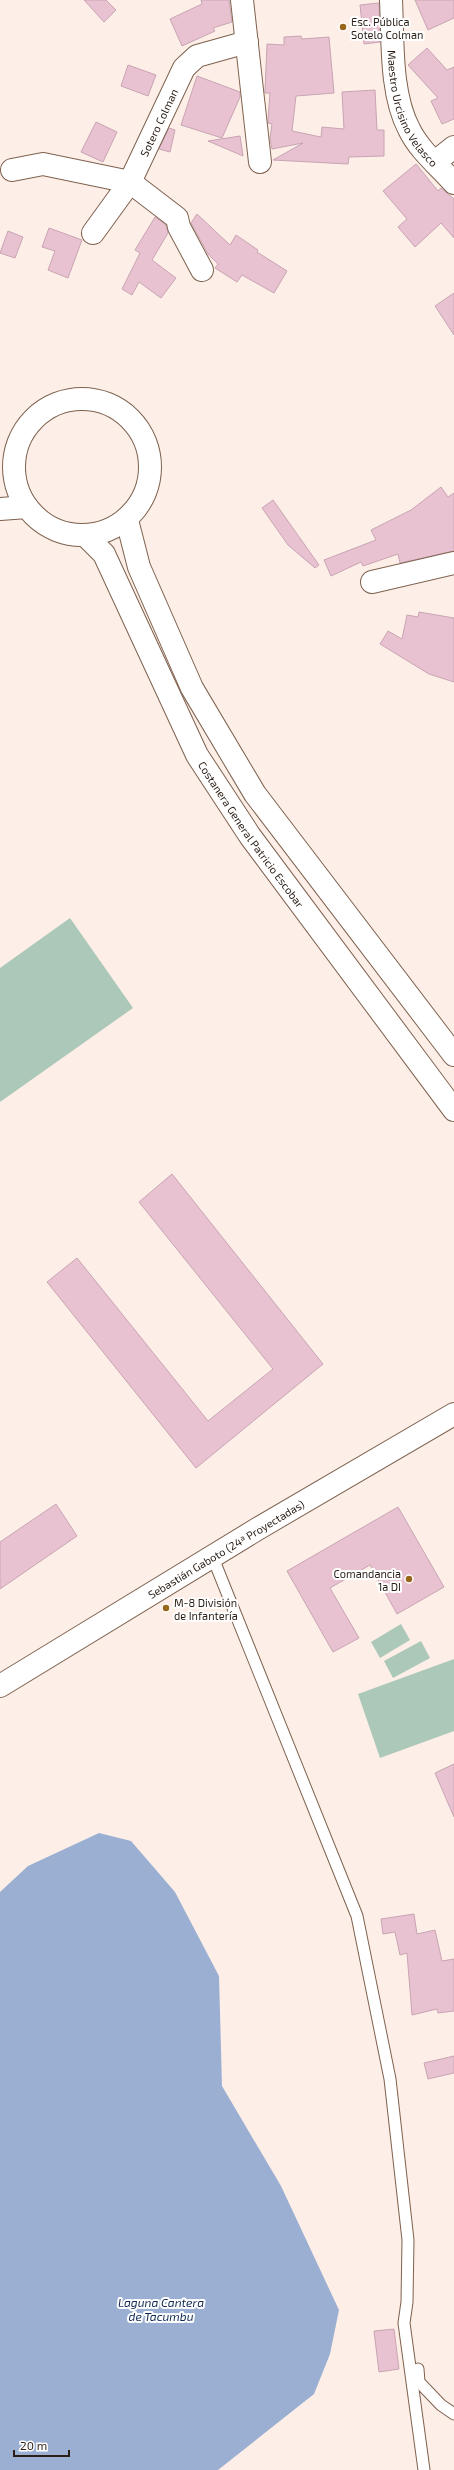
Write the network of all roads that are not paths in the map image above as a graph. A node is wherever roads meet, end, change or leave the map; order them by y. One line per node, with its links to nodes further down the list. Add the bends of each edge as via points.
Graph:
1 (242, 0): 3 (main road)
2 (391, 0): 6 (main road, Maestro Urcisino Velasco, via 394,69 399,96 408,128 417,143)
3 (247, 42): 5 (main road); 8 (main road, Sotero Colman, via 197,56 184,68)
4 (454, 147): 6 (main road)
5 (260, 162)
6 (435, 162): 9 (main road, Maestro Urcisino Velasco)
7 (12, 170): 8 (main road, via 43,164)
8 (130, 182): 10 (main road, Sotero Colman); 11 (main road, via 177,218 179,227)
9 (454, 182)
10 (93, 233)
11 (202, 270)
12 (6, 462): 13 (main road); 15 (main road, via 35,419 52,406 74,400 95,400 116,408 133,421 145,439 150,461 149,482 141,503)
13 (27, 507): 14 (main road); 16 (main road, via 43,523 63,533)
14 (0, 509)
15 (127, 520): 16 (main road, via 107,531); 19 (main road, via 140,567 192,688 255,794)
16 (86, 536): 20 (main road, Costanera General Patricio Escobar, via 104,554 198,755 250,836)
17 (454, 563): 18 (main road)
18 (372, 582)
19 (454, 1055)
20 (454, 1110)
21 (454, 1414): 22 (main road, Sebastián Gaboto (24ª Proyectadas), via 259,1528)
22 (213, 1558): 23 (main road, Sebastián Gaboto (24ª Proyectadas)); 24 (lane, via 357,1916 390,2079 408,2240)
23 (0, 1686)
24 (407, 2302): 25 (lane, via 420,2382 441,2406); 26 (lane, via 404,2323)
25 (454, 2414)
26 (424, 2470)

